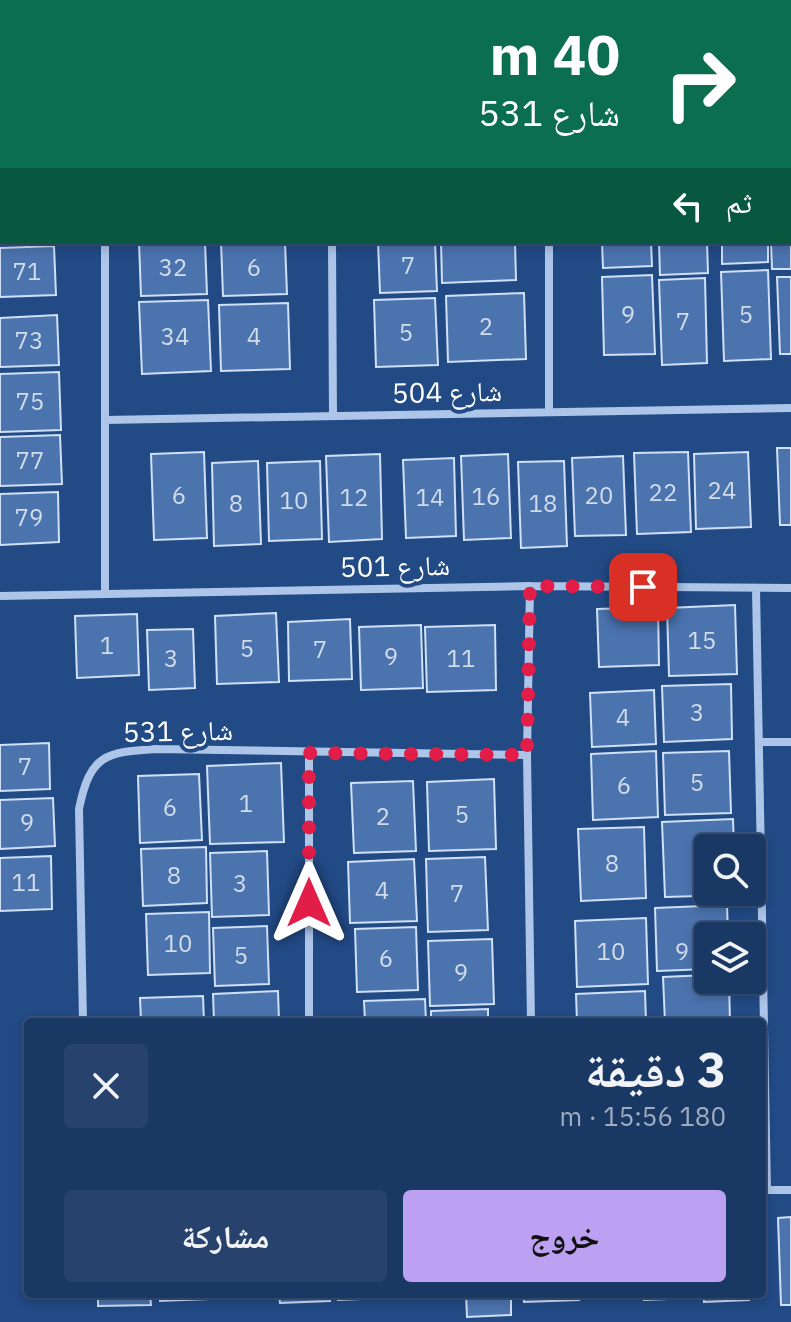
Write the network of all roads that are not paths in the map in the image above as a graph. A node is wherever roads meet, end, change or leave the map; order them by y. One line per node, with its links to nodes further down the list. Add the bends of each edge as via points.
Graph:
1 (105, 244): 7 (street)
2 (332, 244): 6 (street)
3 (549, 244): 5 (street)
4 (791, 408): 5 (street, شارع 504)
5 (549, 412): 6 (street, شارع 504)
6 (333, 416): 7 (street, شارع 504)
7 (105, 420): 11 (street)
8 (530, 586): 10 (street, شارع 501); 11 (street, شارع 501); 16 (street)
9 (791, 588): 10 (street, شارع 501)
10 (756, 589): 13 (street)
11 (105, 592): 12 (street, شارع 501)
12 (0, 596)
13 (759, 742): 14 (street); 20 (street)
14 (791, 742)
15 (309, 753): 16 (street, شارع 531); 17 (street, شارع 531, via 156,749 120,751 99,760 85,780 79,809); 18 (street)
16 (527, 755): 19 (street)
17 (83, 1018)
18 (309, 1018)
19 (531, 1018)
20 (762, 1018)
21 (766, 1190): 22 (street)
22 (791, 1190)

